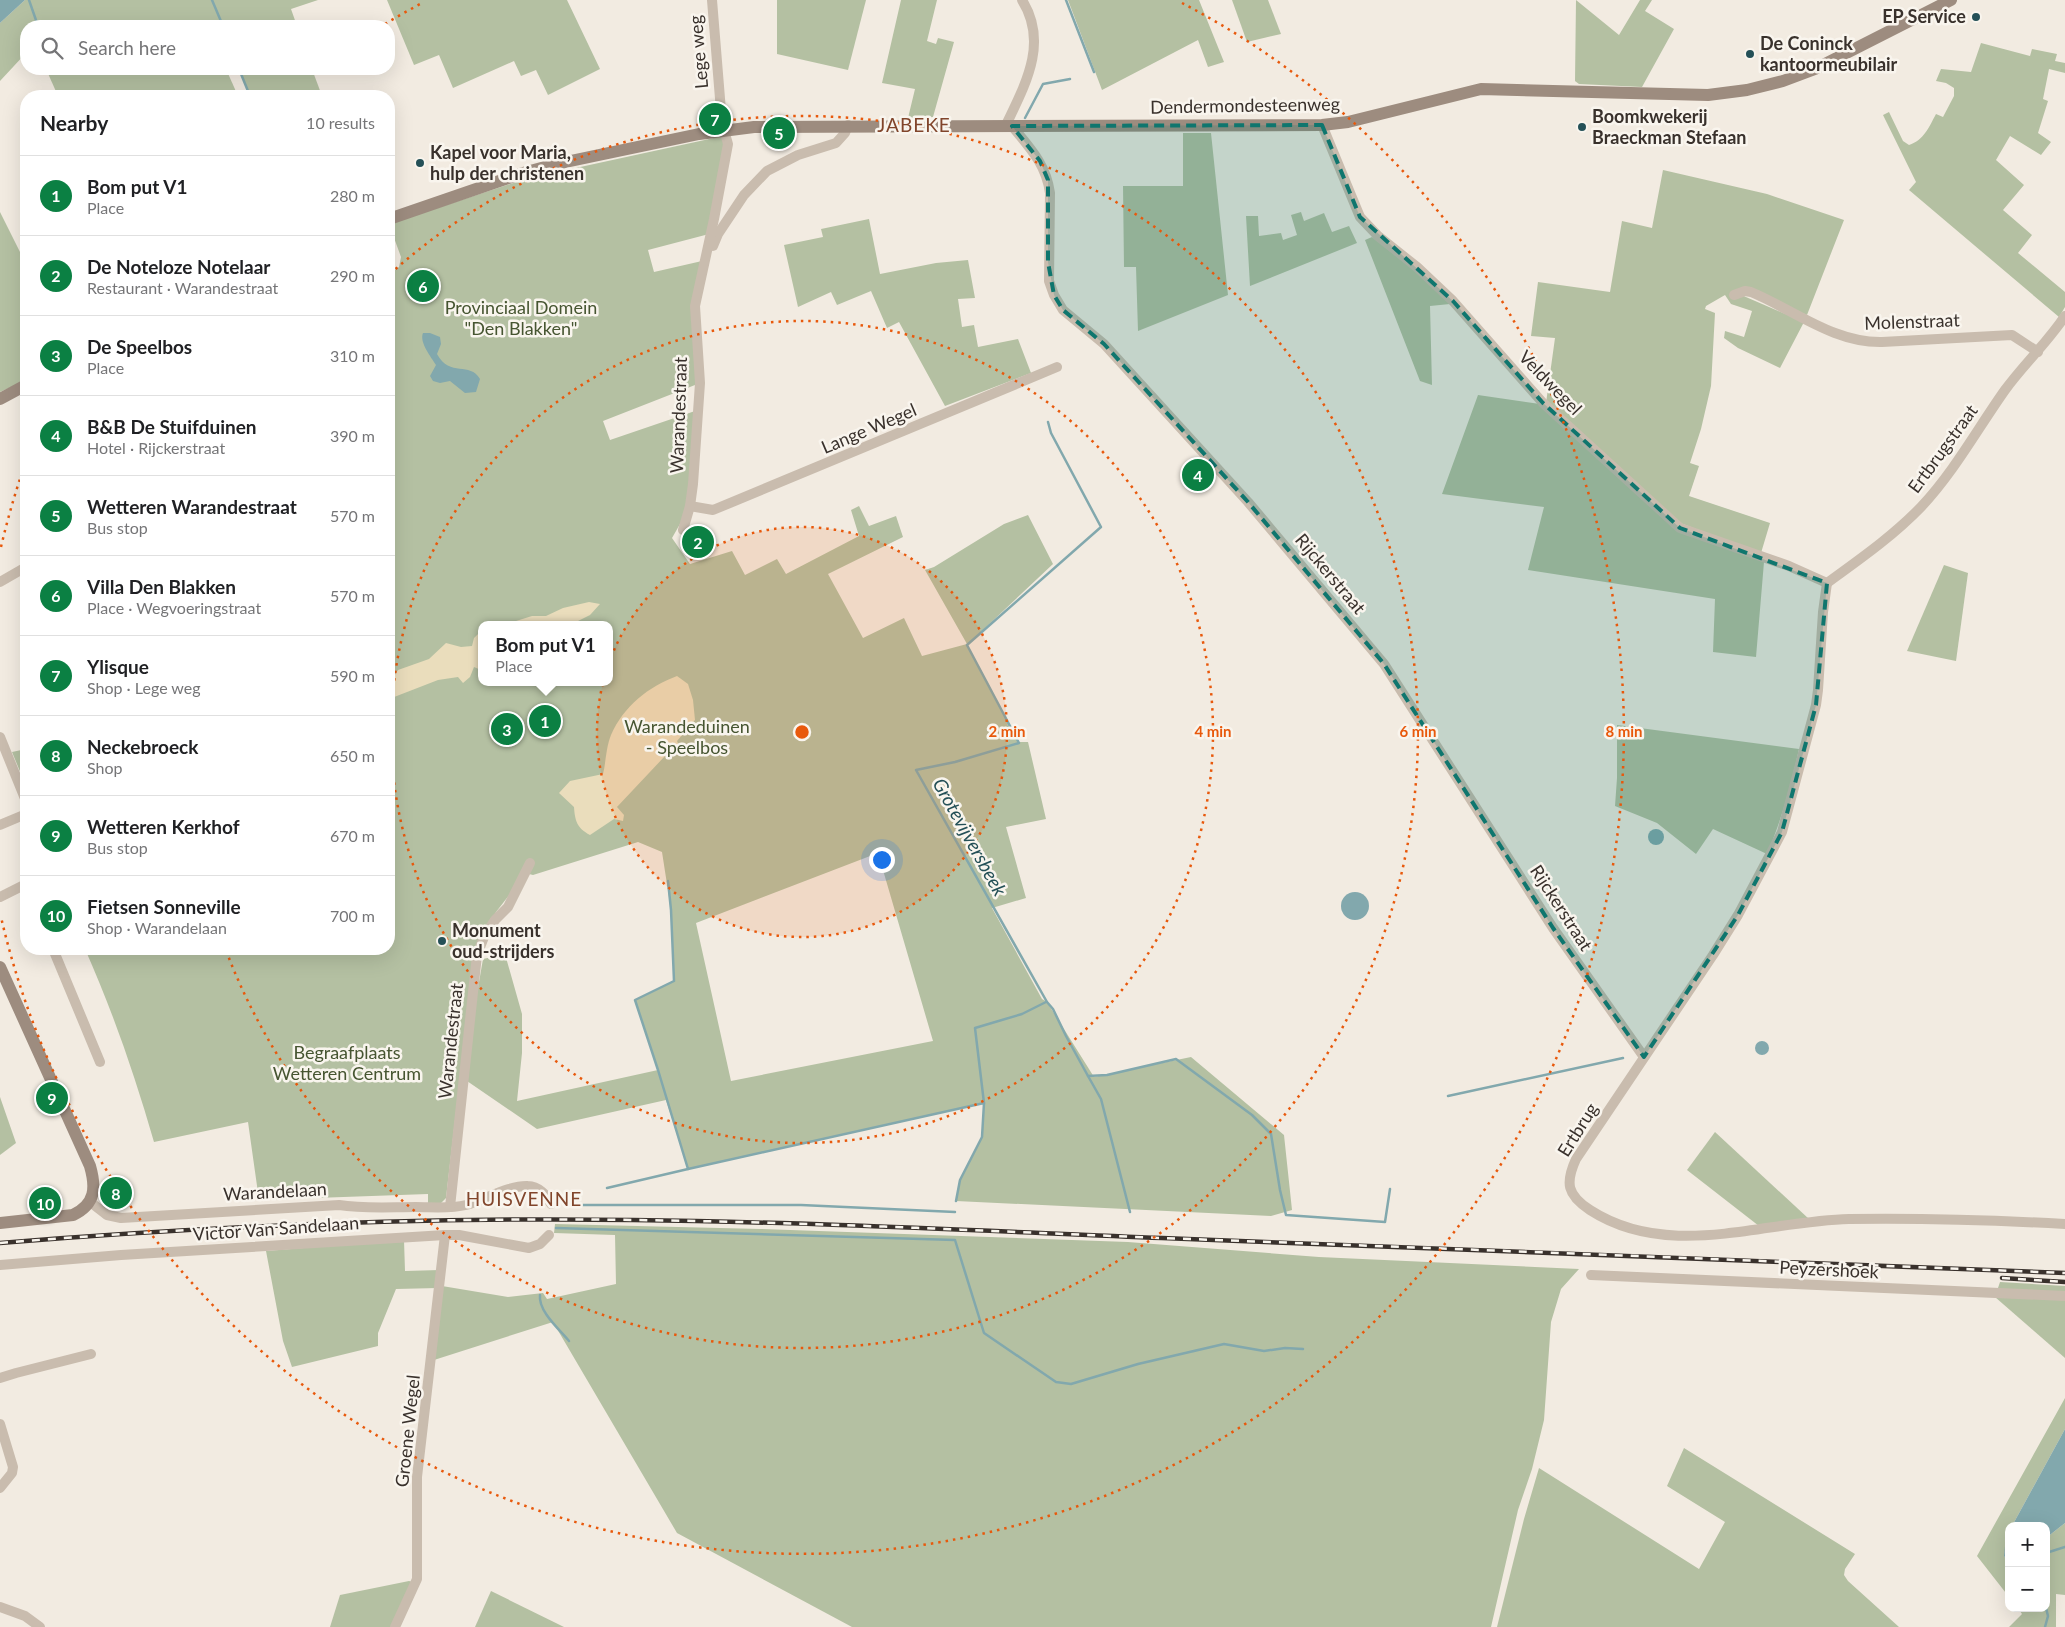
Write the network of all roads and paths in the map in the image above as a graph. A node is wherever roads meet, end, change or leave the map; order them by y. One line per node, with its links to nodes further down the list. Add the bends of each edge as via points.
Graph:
1 (712, 0): 7 (street, Lege weg)
2 (1022, 0): 4 (street, via 1033,29 1034,48 1032,66)
3 (1951, 0): 5 (main road, Dendermondesteenweg, via 1815,69 1747,90 1708,95 1481,89 1348,122)
4 (1009, 125): 5 (main road, Dendermondesteenweg); 6 (main road, Dendermondesteenweg); 30 (street, Rijckerstraat, via 1040,161 1048,180 1049,281 1063,310 1104,344 1248,502 1384,664 1553,928)
5 (1322, 125): 20 (street, Veldwegel, via 1360,217 1453,301 1543,403 1680,528)
6 (848, 126): 7 (main road, Dendermondesteenweg); 9 (street, Warandestraat, via 836,143 798,155 767,171 744,195 718,234)
7 (724, 130): 8 (main road, Dendermondesteenweg, via 556,164); 9 (street, Warandestraat, via 728,144)
8 (395, 217)
9 (703, 270): 16 (street, Warandestraat, via 695,306 700,383)
10 (1734, 295): 12 (street, Molenstraat, via 1751,292 1828,330 1862,341 2012,334)
11 (2065, 316): 12 (street, Ertbrugstraat)
12 (2038, 352): 20 (street, Ertbrugstraat, via 2007,388 1923,505 1894,534)
13 (1058, 367): 16 (street, Lange Wegel, via 713,510)
14 (20, 388): 15 (main road)
15 (0, 399)
16 (690, 506): 17 (street, Warandestraat)
17 (683, 530)
18 (20, 570): 19 (street)
19 (0, 582)
20 (1828, 583): 30 (street, Ertbrug, via 1822,612 1818,690 1782,832 1738,915)
21 (1, 744): 22 (street)
22 (20, 787)
23 (20, 817): 24 (street)
24 (0, 825)
25 (530, 863): 34 (street, Warandestraat, via 508,907 494,920 484,937 477,955)
26 (20, 887): 27 (street)
27 (0, 898)
28 (55, 955): 31 (street)
29 (0, 967): 32 (main road, via 90,1166 94,1182)
30 (1644, 1057): 36 (street, Ertbrug, via 1576,1159 1569,1184 1572,1194 1580,1202 1636,1231 1677,1236 1730,1233 1828,1220)
31 (100, 1062)
32 (89, 1202): 34 (street, Warandelaan, via 107,1215 121,1218 339,1205 355,1208); 35 (main road, via 73,1215)
33 (551, 1204): 34 (street, Warandelaan, via 538,1189 526,1186)
34 (450, 1207)
35 (0, 1223)
36 (2065, 1224)
37 (445, 1235): 38 (street, Victor Van Sandelaan, via 523,1248 535,1246); 39 (street, Victor Van Sandelaan); 48 (street, Groene Wegel, via 417,1477 417,1579)
38 (549, 1235)
39 (0, 1265)
40 (1591, 1275): 41 (street, Peyzershoek)
41 (2065, 1296)
42 (92, 1354): 43 (street)
43 (0, 1378)
44 (0, 1424): 45 (street, via 13,1467)
45 (0, 1488)
46 (0, 1607): 47 (street, via 25,1616)
47 (40, 1627)
48 (395, 1627)

